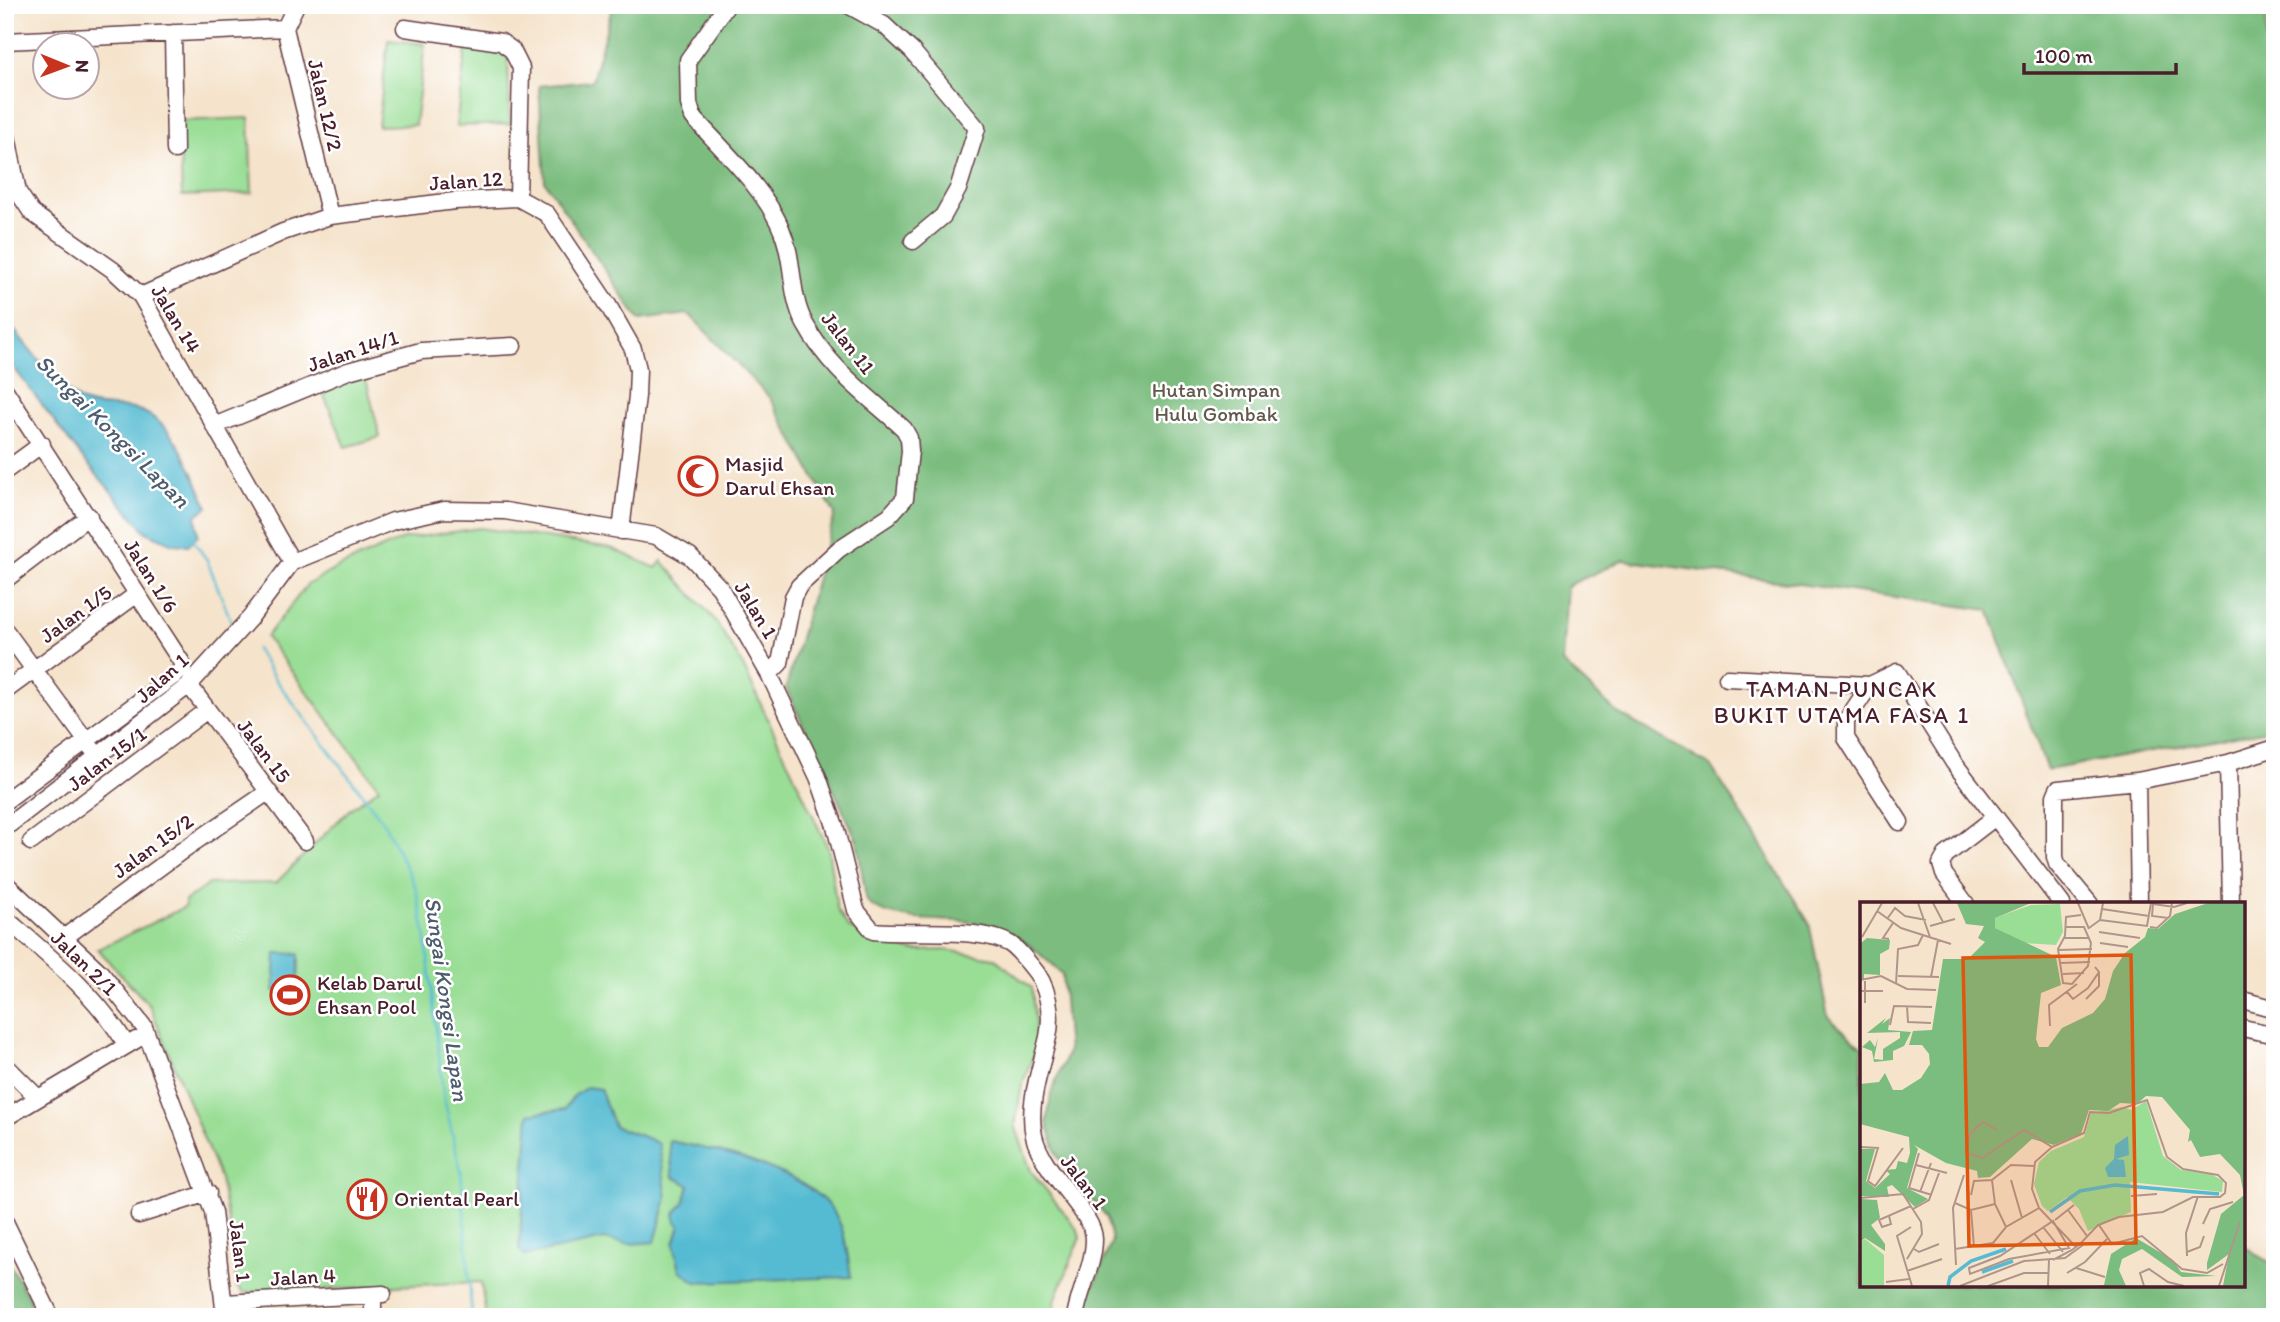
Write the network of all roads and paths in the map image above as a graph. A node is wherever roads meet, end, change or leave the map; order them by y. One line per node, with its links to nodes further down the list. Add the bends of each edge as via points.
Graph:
1 (296, 5): 5 (street)
2 (727, 5): 26 (street, Jalan 11, via 688,60 693,117 768,205 782,230 795,305 807,327 846,381 904,429 910,451 908,488 900,507 839,549 799,586 780,663)
3 (848, 5): 12 (street, via 884,25 913,52 977,128 958,189 943,216)
4 (405, 27): 10 (street, via 501,42 512,50 521,68)
5 (285, 28): 6 (street); 11 (street, Jalan 12/2)
6 (173, 33): 7 (street); 9 (street)
7 (5, 41)
8 (5, 126): 13 (street, Jalan 14, via 18,192 32,212 113,270)
9 (175, 149)
10 (519, 198): 11 (street, Jalan 12); 20 (street, Jalan 12, via 547,214 633,349 637,396)
11 (330, 216): 13 (street, Jalan 12, via 283,232)
12 (913, 241)
13 (141, 296): 16 (street, Jalan 14)
14 (513, 346): 16 (street, Jalan 14/1, via 421,351 348,371)
15 (5, 390): 17 (street, Jalan 1/6)
16 (214, 426): 21 (street, Jalan 14)
17 (42, 444): 18 (street); 19 (street, Jalan 1/6)
18 (5, 471)
19 (89, 516): 22 (street); 23 (street, Jalan 1/6)
20 (621, 531): 21 (street, Jalan 1, via 564,518 444,510 393,521); 26 (street, Jalan 1, via 656,536 690,556 720,588)
21 (292, 562): 28 (street, Jalan 1, via 250,618)
22 (5, 580)
23 (137, 594): 25 (street, Jalan 1/5); 32 (street, Jalan 1/6, via 183,669)
24 (5, 630): 25 (street)
25 (34, 670): 30 (street, Jalan 1/5); 32 (street)
26 (769, 674): 67 (street, Jalan 1, via 818,777 856,910 873,931 905,935 945,931 987,937 1010,944 1041,977 1049,1002 1049,1029 1033,1100 1034,1133 1041,1159 1091,1223 1094,1238)
27 (1727, 678): 29 (street)
28 (189, 685): 31 (street, Jalan 15); 34 (street, Jalan 1)
29 (1870, 685): 39 (street, via 1897,671 1954,764); 40 (street, via 1846,721 1846,738)
30 (5, 691)
31 (207, 710): 37 (street, Jalan 15); 43 (street, Jalan 15/1)
32 (86, 742): 34 (street); 38 (street, Jalan 1/6)
33 (2275, 748): 35 (street)
34 (98, 757): 41 (street, Jalan 1)
35 (2228, 763): 36 (street); 49 (street)
36 (2137, 781): 47 (street, via 2065,786 2055,796 2057,864); 48 (street)
37 (268, 792): 42 (street, Jalan 15); 51 (street, Jalan 15/2)
38 (5, 801)
39 (1994, 818): 45 (street, via 1946,855 1941,864); 46 (street)
40 (1900, 822)
41 (5, 828)
42 (305, 841)
43 (32, 842)
44 (5, 883): 51 (street, Jalan 1)
45 (1965, 902)
46 (2060, 902)
47 (2088, 902)
48 (2139, 902)
49 (2231, 902)
50 (5, 918): 57 (street, Jalan 2/1, via 84,988 108,1014)
51 (65, 937): 55 (street, Jalan 1, via 111,984)
52 (2245, 1001): 53 (street)
53 (2275, 1009)
54 (2245, 1028): 56 (street)
55 (147, 1034): 57 (street); 61 (street, Jalan 1)
56 (2275, 1035)
57 (126, 1044): 59 (street)
58 (5, 1065): 59 (street)
59 (37, 1097): 60 (street)
60 (5, 1118)
61 (208, 1193): 62 (street); 64 (street, Jalan 1)
62 (139, 1215)
63 (5, 1222): 65 (street)
64 (225, 1310): 66 (street, Jalan 4, via 378,1294)
65 (51, 1317)
66 (373, 1317)
67 (1075, 1317)

